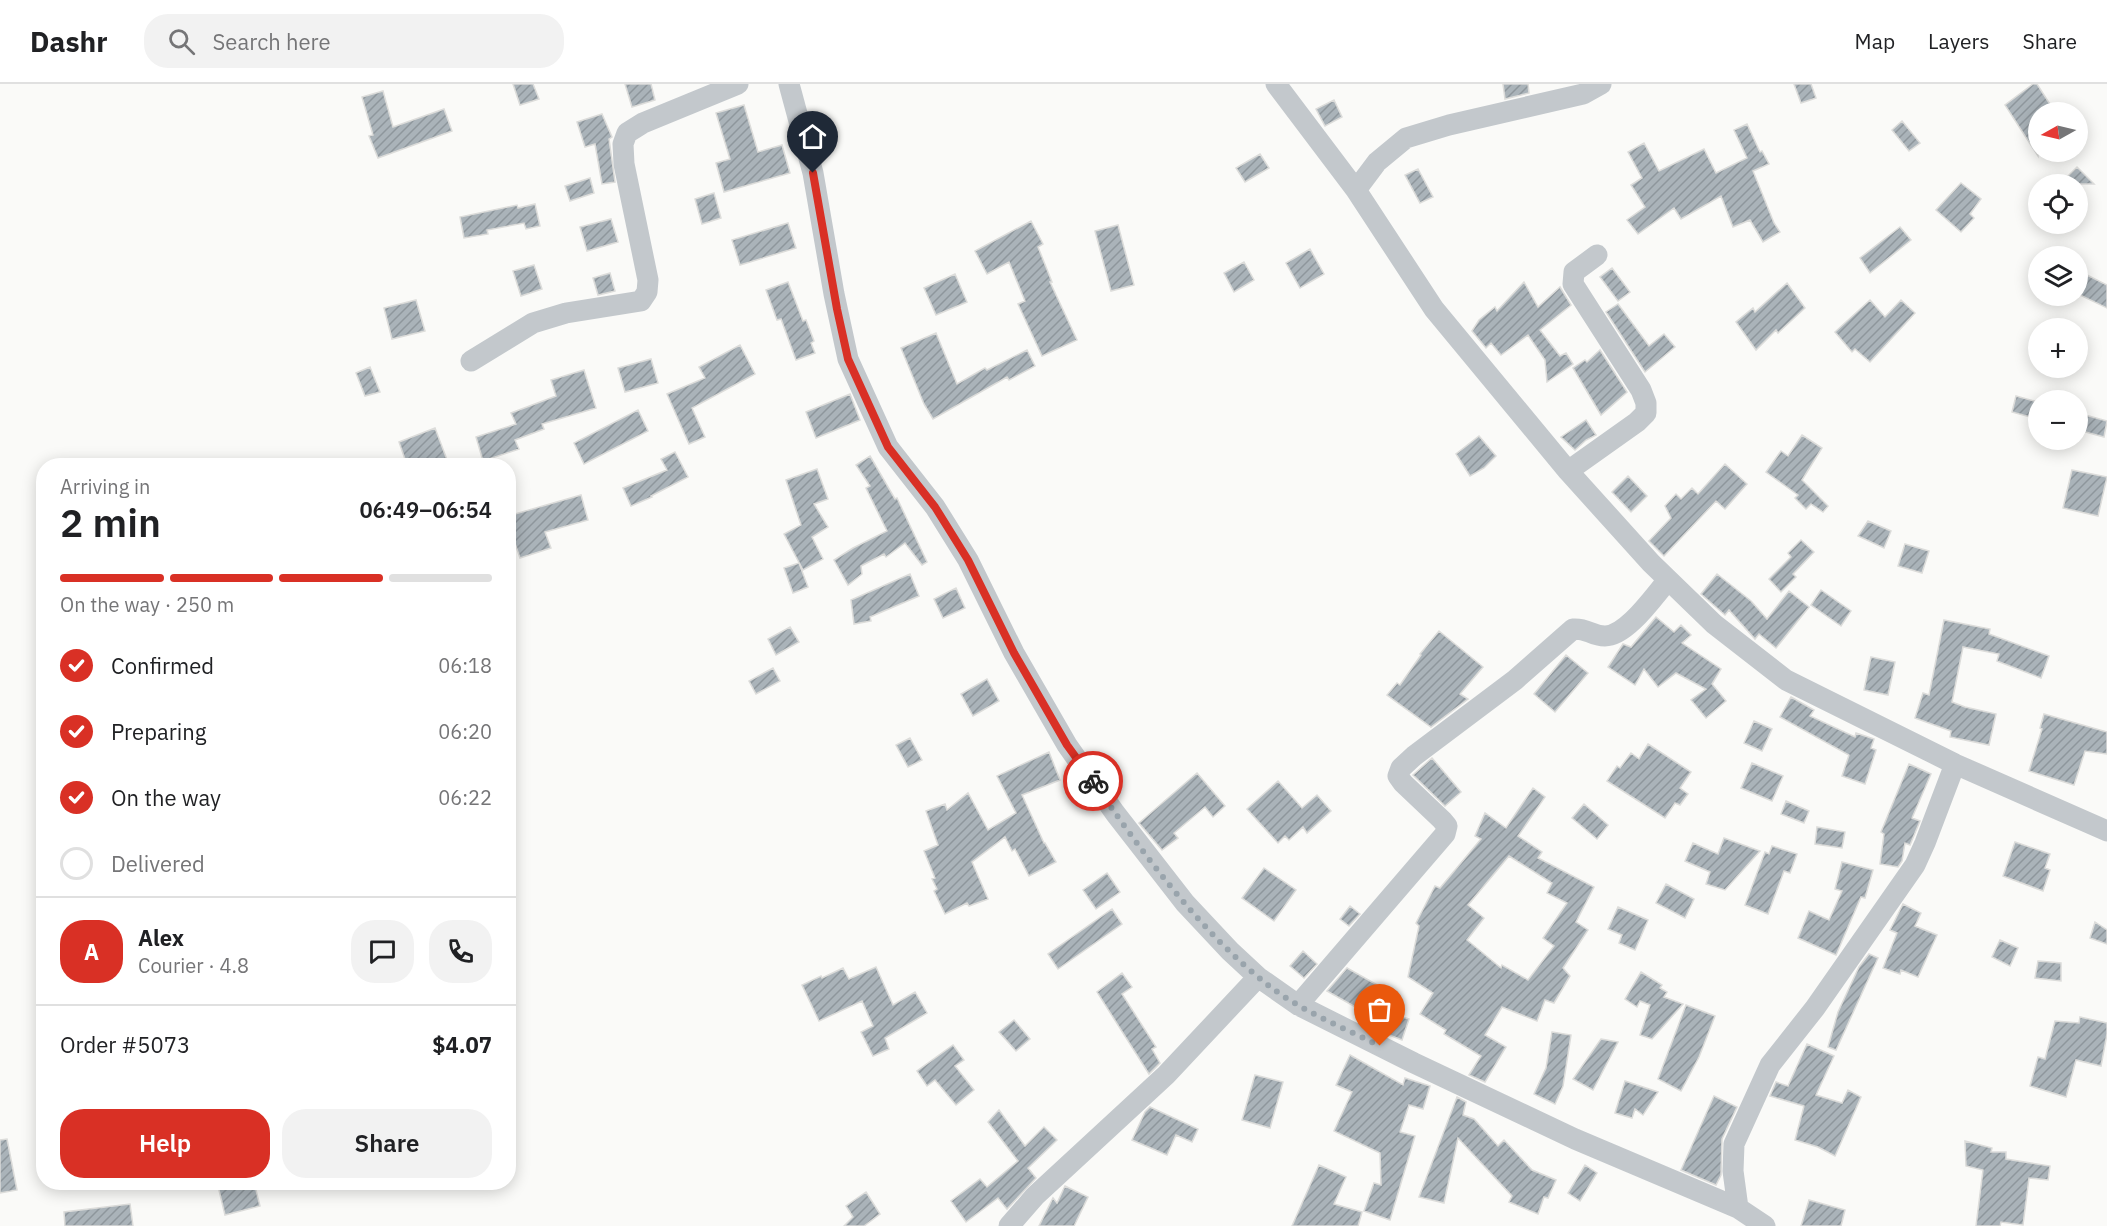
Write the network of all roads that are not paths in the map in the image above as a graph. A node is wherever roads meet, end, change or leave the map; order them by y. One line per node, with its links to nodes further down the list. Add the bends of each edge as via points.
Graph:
1 (738, 84): 7 (street, via 627,133 624,164 648,280 641,301 566,313 533,323)
2 (789, 84): 12 (street, via 813,173 848,359 888,447 935,507 968,560 1014,653 1067,745 1185,903)
3 (1276, 84): 5 (street)
4 (1601, 84): 5 (street, via 1583,94 1406,138 1377,162)
5 (1356, 189): 8 (street, via 1434,309)
6 (1597, 255): 8 (street, via 1574,272 1573,284 1641,390 1646,413)
7 (471, 361)
8 (1568, 471): 9 (street)
9 (1668, 580): 10 (street, via 1714,624 1786,680); 13 (street, via 1619,632 1608,636 1573,629 1515,680 1401,768 1398,776 1447,826 1445,834)
10 (1955, 764): 11 (street); 14 (street, via 1915,865 1770,1065 1734,1144)
11 (2107, 831)
12 (1258, 976): 13 (street); 15 (street, via 1166,1075 1035,1196)
13 (1298, 1005): 14 (street, via 1575,1139)
14 (1738, 1208): 16 (street)
15 (1009, 1226)
16 (1765, 1226)

